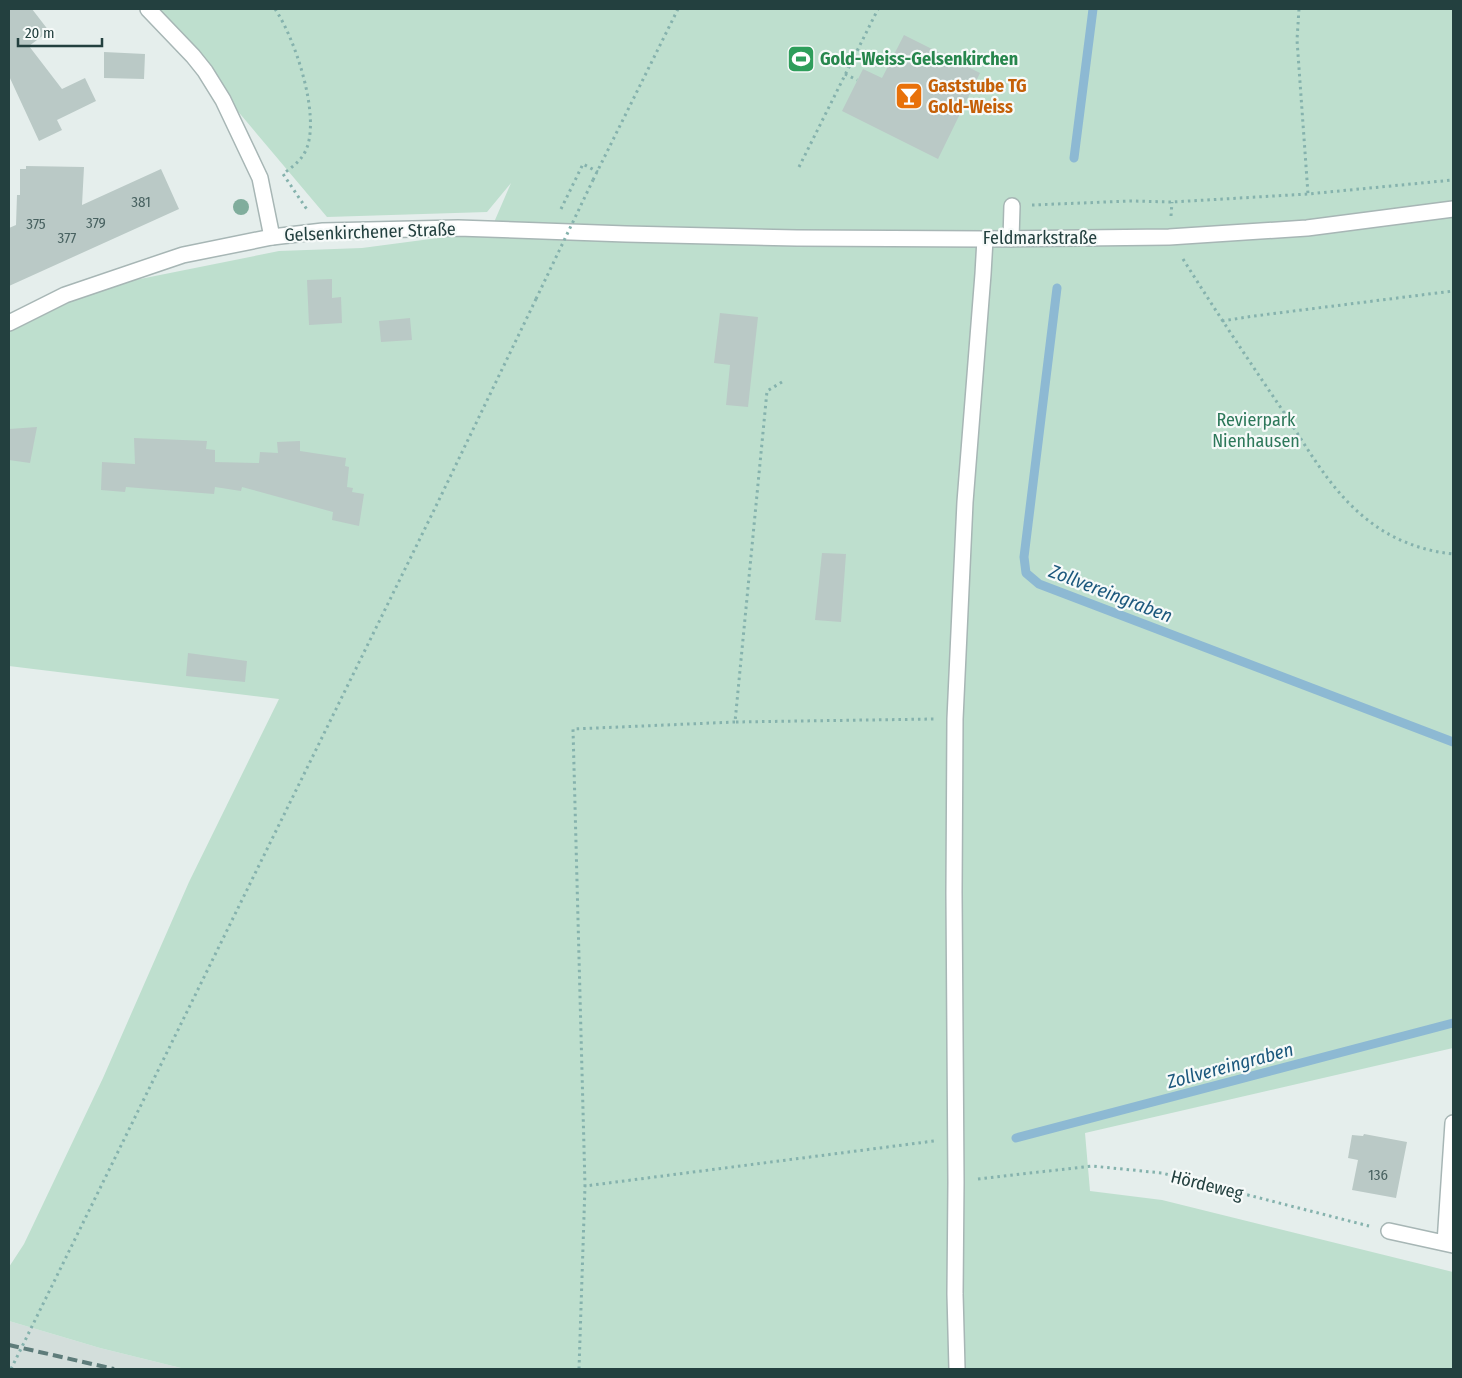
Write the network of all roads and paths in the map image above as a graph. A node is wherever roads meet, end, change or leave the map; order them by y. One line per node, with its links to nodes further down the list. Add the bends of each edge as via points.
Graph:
1 (148, 9): 17 (street, via 193,56 223,100 260,178)
2 (275, 9): 15 (path, via 296,52 310,114 307,148 295,166 283,174)
3 (678, 9): 9 (path)
4 (878, 9): 6 (path)
5 (1299, 9): 11 (path, via 1297,40)
6 (845, 74): 7 (path); 8 (path)
7 (858, 80)
8 (799, 167)
9 (598, 172): 12 (path, via 583,164); 34 (path, bridge)
10 (1453, 180): 11 (path)
11 (1308, 194): 13 (path)
12 (564, 203)
13 (1012, 206): 20 (street)
14 (1453, 209): 18 (street, Feldmarkstraße, via 1307,228)
15 (323, 231): 16 (street, Gelsenkirchener Straße, via 458,228); 17 (street, Gelsenkirchener Straße)
16 (626, 234): 19 (street, Feldmarkstraße)
17 (272, 236): 23 (street, Gelsenkirchener Straße, via 183,255 124,274 65,295)
18 (1169, 238): 20 (street, Feldmarkstraße); 22 (path)
19 (985, 239): 20 (street, Feldmarkstraße); 26 (street, via 965,502)
20 (1011, 239)
21 (1453, 291): 22 (path)
22 (1222, 321): 25 (path, via 1308,450 1349,502 1394,538)
23 (9, 322)
24 (782, 382): 27 (path, via 767,391)
25 (1453, 554)
26 (955, 719): 27 (path); 29 (street)
27 (735, 722): 31 (path, via 573,729)
28 (1453, 1123): 33 (street)
29 (955, 1138): 30 (street); 31 (path)
30 (956, 1182): 32 (path, Hördeweg, via 1092,1166 1154,1172); 36 (street)
31 (585, 1186): 35 (path)
32 (1389, 1231): 33 (street)
33 (1449, 1244)
34 (12, 1369)
35 (579, 1369)
36 (957, 1369)

